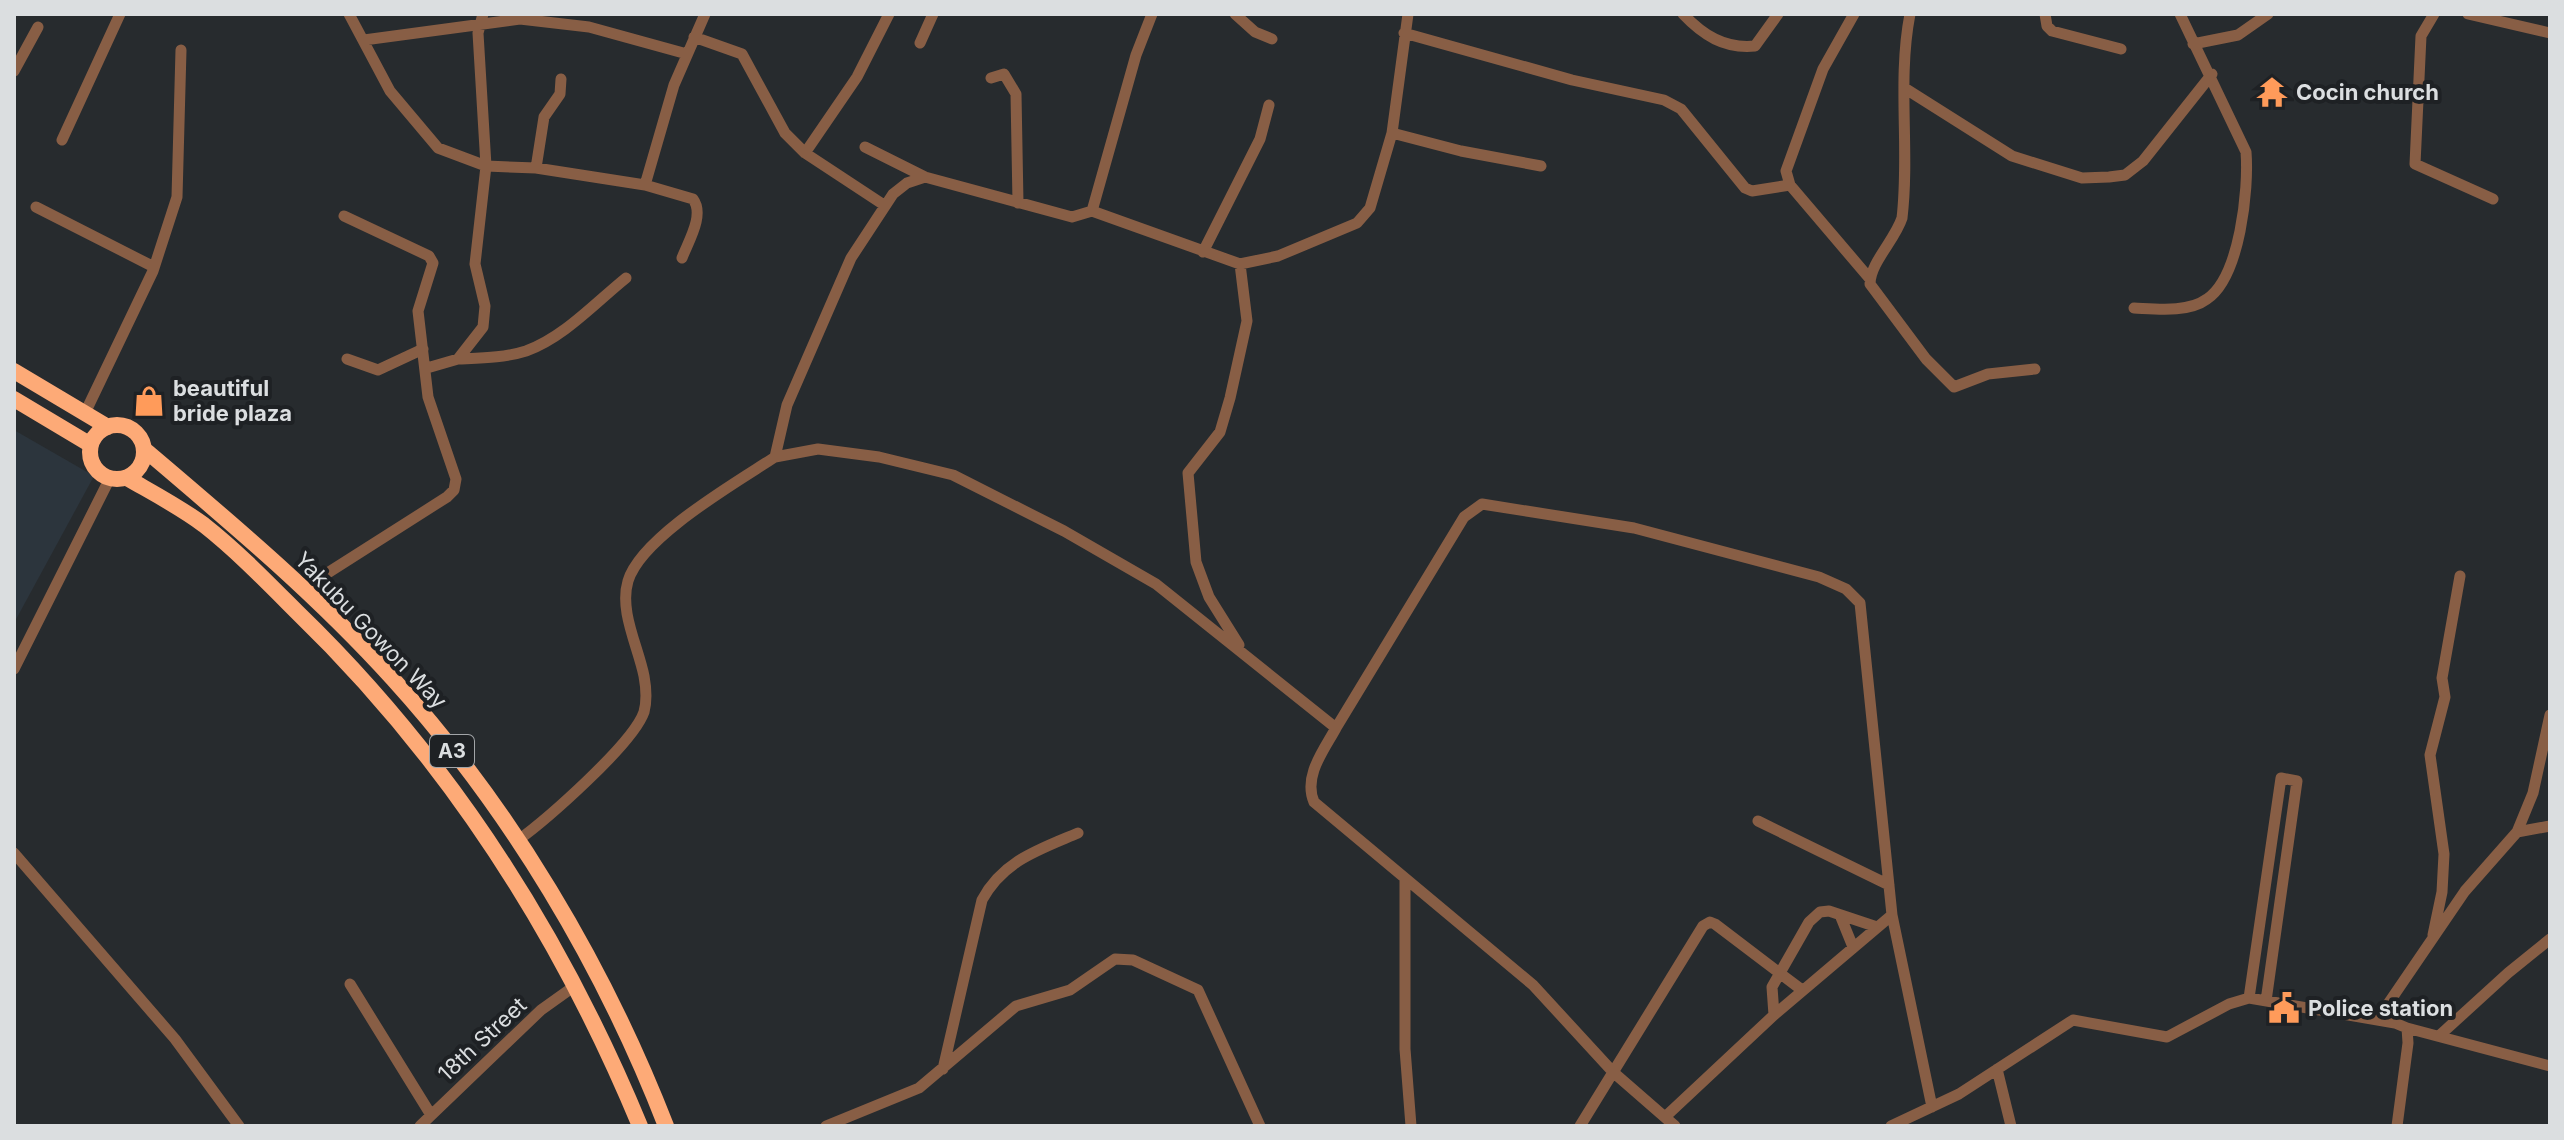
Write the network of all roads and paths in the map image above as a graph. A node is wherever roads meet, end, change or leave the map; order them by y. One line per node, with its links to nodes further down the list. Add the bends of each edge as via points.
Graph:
1 (120, 14): 37 (street)
2 (349, 14): 24 (street)
3 (705, 14): 22 (street)
4 (889, 14): 39 (street, via 857,77)
5 (933, 14): 25 (street)
6 (1152, 14): 50 (street)
7 (1235, 14): 23 (street)
8 (1408, 14): 20 (street)
9 (1683, 14): 10 (street, via 1712,39 1743,47 1755,46)
10 (1778, 14)
11 (1854, 14): 45 (street, via 1823,69 1787,162)
12 (1910, 14): 34 (street, via 1903,59)
13 (2045, 14): 27 (street, via 2052,31)
14 (2180, 14): 26 (street)
15 (2268, 14): 26 (street, via 2238,35)
16 (2434, 14): 46 (street, via 2421,36 2415,164)
17 (2468, 14): 21 (street)
18 (482, 18): 24 (street); 29 (street, via 579,25); 40 (street)
19 (38, 27): 30 (street)
20 (1404, 33): 36 (street); 45 (street, via 1664,100 1681,109 1745,188)
21 (2550, 33)
22 (694, 37): 29 (street); 39 (street, via 742,54 785,133)
23 (1272, 39)
24 (364, 40): 40 (street, via 390,91 438,148)
25 (920, 43)
26 (2193, 44): 31 (street)
27 (2121, 49)
28 (181, 50): 55 (street, via 177,197)
29 (687, 54): 44 (street)
30 (14, 71)
31 (2212, 74): 34 (street, via 2143,161 2125,175 2109,177 2082,178 2012,156); 58 (street, via 2246,152 2238,240 2222,285 2206,301 2167,310)
32 (991, 78): 47 (street, via 1004,74 1016,94)
33 (561, 79): 42 (street, via 560,94 544,117)
34 (1906, 89): 57 (street, via 1902,218)
35 (1269, 105): 52 (street, via 1260,139)
36 (1392, 133): 41 (street); 54 (street, via 1364,217 1278,256)
37 (62, 140)
38 (865, 147): 43 (street)
39 (805, 153): 48 (street)
40 (486, 166): 42 (street); 61 (street, via 475,264 485,306 483,327)
41 (1541, 166)
42 (536, 168): 44 (street)
43 (925, 177): 47 (street); 48 (street, via 907,183)
44 (645, 185): 53 (street, via 697,204 699,213)
45 (1790, 185): 57 (street)
46 (2493, 199)
47 (1018, 203): 50 (street, via 1072,217)
48 (884, 205): 70 (street, via 851,258 787,405)
49 (36, 207): 55 (street)
50 (1092, 211): 52 (street)
51 (344, 216): 59 (street, via 429,256 433,263 418,311)
52 (1203, 252): 54 (street)
53 (682, 258)
54 (1240, 264): 74 (street, via 1247,321 1230,398 1220,432 1188,473 1196,562 1209,597)
55 (154, 267): 66 (street)
56 (626, 278): 61 (street, via 554,337 504,357)
57 (1870, 279): 63 (street, via 1926,359 1954,387 1988,374)
58 (2134, 308)
59 (423, 349): 60 (street, via 378,370); 62 (street)
60 (347, 359)
61 (458, 359): 62 (street)
62 (427, 368): 73 (street, via 428,397 456,479 454,490)
63 (2035, 369)
64 (14, 371): 66 (highway)
65 (14, 399): 68 (highway)
66 (85, 413): 67 (highway)
67 (108, 427): 68 (highway); 69 (highway, via 128,428)
68 (91, 445): 71 (highway, via 96,469)
69 (144, 449): 71 (highway, via 142,463); 73 (highway, Yakubu Gowon Way / A3)
70 (775, 457): 74 (street, via 818,449 953,475 1156,584); 82 (street, via 688,514 637,565 628,580 626,604 643,674 644,713 544,822)
71 (118, 478): 75 (street); 94 (highway, Yakubu Gowon Way / A3, via 182,510 223,542 363,679 461,798)
72 (2460, 576): 89 (street, via 2442,678 2445,697 2430,755 2444,854)
73 (304, 588): 82 (highway, Yakubu Gowon Way / A3, via 437,730)
74 (1244, 653): 77 (street)
75 (14, 669)
76 (2550, 715): 80 (street, via 2533,793)
77 (1336, 728): 84 (street, via 1310,780 1314,802); 85 (street, via 1464,517 1482,504 1634,528 1819,577 1846,589 1860,603)
78 (1758, 821): 85 (street)
79 (2550, 826): 80 (street)
80 (2517, 832): 89 (street)
81 (1078, 833): 103 (street, via 1006,867 993,879 982,900)
82 (517, 841): 112 (highway, Yakubu Gowon Way / A3, via 601,977)
83 (14, 853): 109 (street, via 175,1039)
84 (1405, 881): 105 (street, via 1533,985); 115 (street, via 1405,1049)
85 (1889, 885): 87 (street)
86 (1840, 915): 88 (street); 91 (street); 92 (street, via 1820,912 1809,922)
87 (1892, 915): 88 (street); 106 (street)
88 (1877, 927): 91 (street)
89 (2433, 935): 99 (street)
90 (2550, 939): 101 (street)
91 (1853, 947): 95 (street)
92 (1780, 972): 95 (street); 98 (street, via 1772,987); 105 (street, via 1715,924 1703,926)
93 (350, 984): 107 (street)
94 (576, 985): 107 (street, 18th Street, via 541,1010); 111 (highway, Yakubu Gowon Way / A3)
95 (1802, 990): 98 (street)
96 (2249, 998): 97 (street); 97 (street, via 2281,778 2297,781); 104 (street, via 2167,1037 2073,1020)
97 (2266, 1001): 99 (street)
98 (1774, 1015): 108 (street)
99 (2377, 1020): 100 (street)
100 (2407, 1028): 101 (street); 119 (street)
101 (2440, 1035): 102 (street)
102 (2550, 1066)
103 (943, 1069): 113 (street, via 919,1088); 114 (street, via 1016,1006 1070,990 1115,959 1133,960 1198,990)
104 (1997, 1069): 106 (street); 118 (street)
105 (1613, 1072): 108 (street); 116 (street)
106 (1932, 1107): 117 (street)
107 (431, 1115): 110 (street, 18th Street)
108 (1670, 1122)
109 (239, 1126)
110 (420, 1126)
111 (640, 1126)
112 (666, 1126)
113 (826, 1126)
114 (1260, 1126)
115 (1411, 1126)
116 (1580, 1126)
117 (1891, 1126)
118 (2011, 1126)
119 (2397, 1126)

